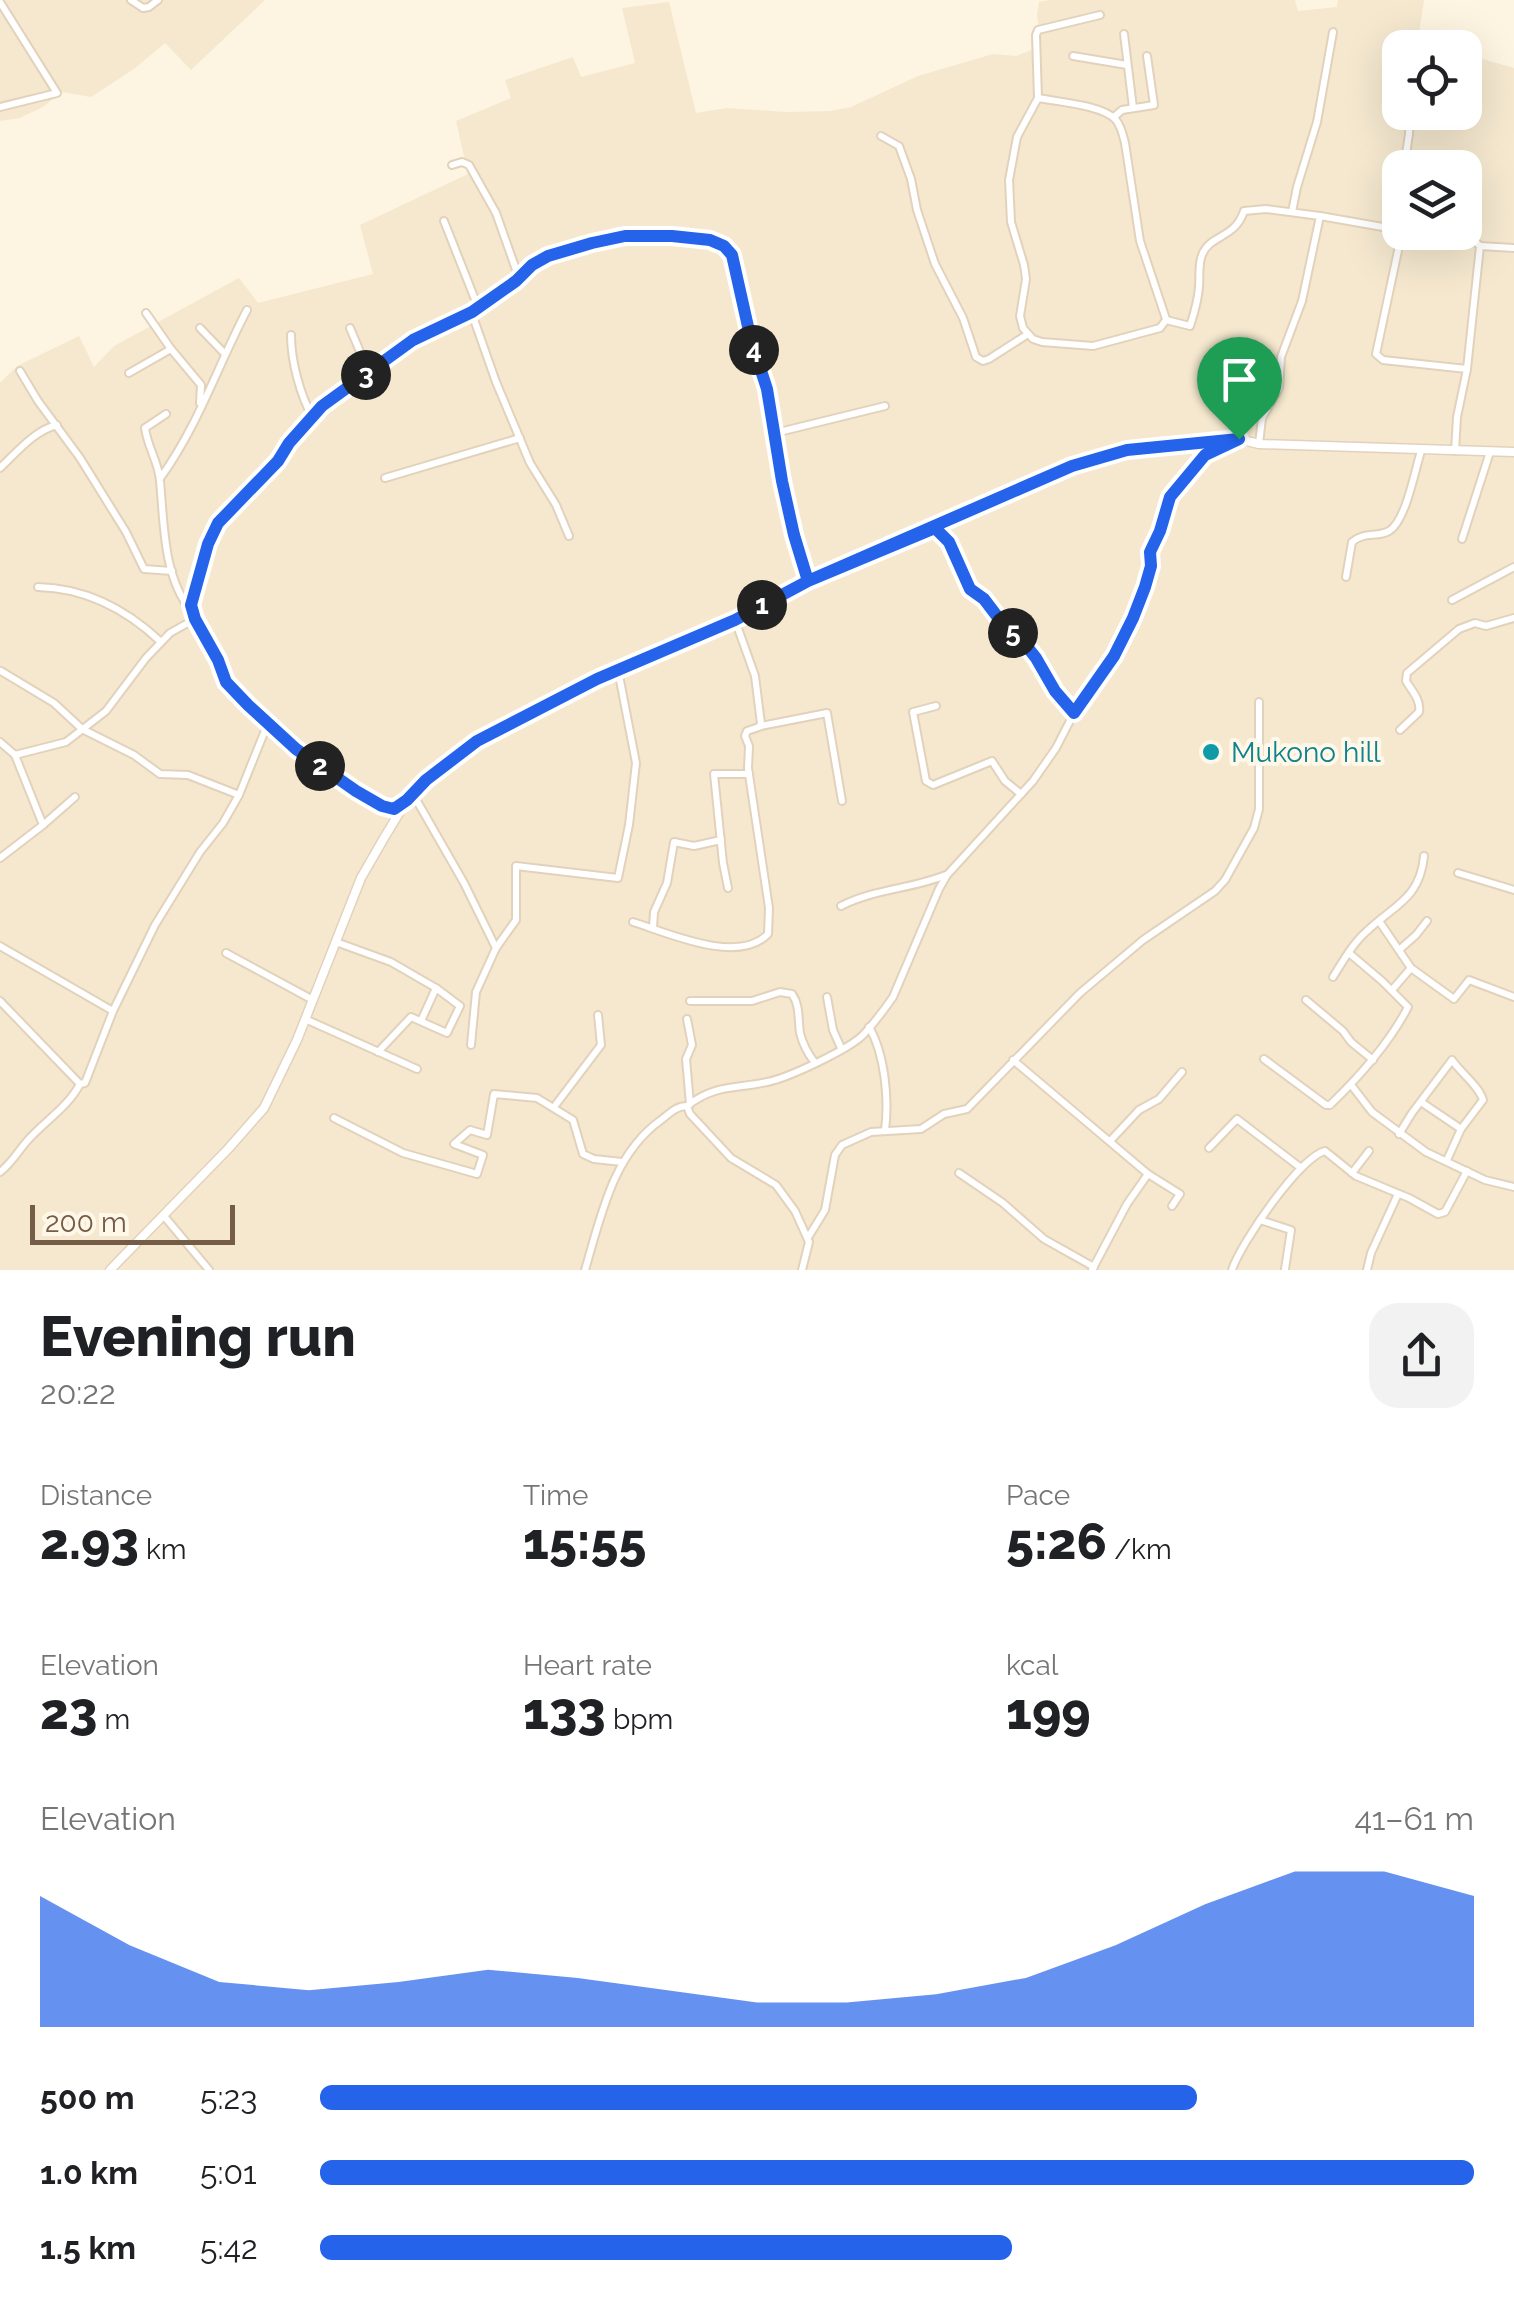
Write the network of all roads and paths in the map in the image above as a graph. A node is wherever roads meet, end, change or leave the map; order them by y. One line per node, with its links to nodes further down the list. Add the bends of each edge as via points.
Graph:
1 (131, 0): 2 (street, via 142,8)
2 (158, 0)
3 (0, 2): 11 (street, via 56,92)
4 (1100, 15): 10 (street, via 1038,30)
5 (1333, 32): 16 (street)
6 (1124, 34): 9 (street)
7 (1073, 56): 9 (street)
8 (1147, 56): 12 (street, via 1154,106)
9 (1128, 65): 12 (street)
10 (1038, 98): 13 (street); 31 (street, via 1017,137 1008,180 1026,279 1020,316)
11 (0, 107)
12 (1132, 108): 13 (street)
13 (1114, 117): 28 (street, via 1125,143 1140,241)
14 (880, 136): 31 (street, via 900,146 935,264 976,357 986,360)
15 (452, 165): 24 (street, via 469,165)
16 (1292, 212): 17 (street); 28 (street, via 1244,211 1232,232 1201,256 1190,326)
17 (1320, 216): 19 (street); 49 (street)
18 (444, 221): 25 (street)
19 (1382, 226)
20 (1482, 246): 21 (street)
21 (1514, 248)
22 (1397, 250): 35 (street, via 1376,354)
23 (1480, 250): 35 (street)
24 (519, 278): 25 (street); 46 (street, via 548,256 625,236 696,238 724,246 732,255)
25 (475, 309): 38 (street, via 413,340); 47 (street)
26 (247, 310): 34 (street)
27 (146, 314): 33 (street)
28 (1166, 320): 31 (street, via 1160,328 1093,346 1042,342)
29 (200, 328): 34 (street)
30 (350, 328): 38 (street)
31 (1028, 334)
32 (291, 335): 44 (street)
33 (171, 349): 37 (street); 40 (street)
34 (224, 353): 39 (street)
35 (1467, 369): 51 (street)
36 (20, 371): 45 (street)
37 (129, 373)
38 (368, 373): 44 (street)
39 (212, 382): 40 (street); 42 (street)
40 (201, 385): 42 (street)
41 (885, 406): 46 (street)
42 (200, 409): 55 (street)
43 (166, 414): 55 (street, via 144,428)
44 (314, 418): 66 (street, via 218,523 191,605)
45 (58, 425): 54 (street); 61 (street, via 144,569)
46 (775, 433): 63 (street)
47 (520, 438): 56 (street); 58 (street)
48 (1239, 439): 49 (street); 57 (street, via 1127,450 1072,466); 74 (street, via 1205,455 1170,497 1133,618)
49 (1259, 444): 50 (street)
50 (1421, 451): 51 (street); 62 (street, via 1396,524 1352,542)
51 (1455, 452): 52 (street)
52 (1490, 452): 53 (street); 59 (street)
53 (1514, 452)
54 (0, 468)
55 (160, 478): 61 (street)
56 (385, 478)
57 (935, 528): 63 (street); 74 (street, via 949,542 970,589 1021,639)
58 (569, 536)
59 (1462, 539)
60 (1514, 567): 65 (street)
61 (172, 572): 66 (street)
62 (1346, 576)
63 (808, 581): 68 (street)
64 (38, 587): 69 (street, via 101,601)
65 (1452, 600)
66 (194, 616): 69 (street); 75 (street, via 226,682)
67 (1514, 618): 78 (street, via 1459,629 1407,672 1420,708)
68 (735, 620): 70 (street); 76 (street, via 755,676)
69 (161, 642): 77 (street)
70 (618, 670): 85 (street, via 477,741); 102 (street, via 636,763 618,878 516,866 516,920)
71 (2, 671): 77 (street)
72 (1259, 702): 125 (street, via 1259,808 1225,880 1092,982)
73 (936, 706): 82 (street, via 913,712 926,781 933,785 992,761)
74 (1074, 713): 82 (street)
75 (268, 723): 83 (street); 85 (street, via 382,806 394,809)
76 (760, 726): 81 (street, via 745,734); 86 (street, via 827,713)
77 (82, 729): 80 (street, via 66,742); 83 (street, via 160,774 188,775)
78 (1400, 730)
79 (0, 742): 80 (street)
80 (14, 755): 87 (street)
81 (750, 774): 88 (street, via 714,774); 99 (street, via 768,936 734,948)
82 (1021, 794): 92 (street)
83 (239, 795): 116 (street, via 156,925)
84 (75, 797): 87 (street)
85 (410, 797): 100 (street, via 361,878); 102 (street)
86 (842, 801)
87 (43, 825): 90 (street)
88 (722, 840): 93 (street); 99 (street, via 674,842)
89 (1424, 856): 96 (street, via 1409,897)
90 (0, 858)
91 (1458, 873): 94 (street)
92 (948, 875): 95 (street); 121 (street, via 893,997)
93 (728, 888)
94 (1514, 890)
95 (840, 906)
96 (1379, 921): 103 (street); 105 (street)
97 (1427, 921): 103 (street)
98 (632, 922): 99 (street)
99 (653, 928)
100 (336, 942): 108 (street); 112 (street)
101 (0, 946): 116 (street)
102 (496, 948): 122 (street, via 476,992)
103 (1400, 950): 106 (street)
104 (226, 953): 112 (street)
105 (1349, 953): 107 (street); 109 (street)
106 (1411, 968): 109 (street); 111 (street, via 1454,1000 1470,980)
107 (1333, 976)
108 (436, 988): 120 (street); 120 (street, via 460,1006 447,1033)
109 (1392, 990): 127 (street, via 1407,1009)
110 (827, 996): 123 (street)
111 (1514, 997)
112 (312, 1000): 118 (street)
113 (1306, 1000): 127 (street)
114 (0, 1001): 131 (street)
115 (690, 1001): 128 (street, via 792,994 800,1034)
116 (113, 1011): 131 (street)
117 (598, 1015): 135 (street, via 600,1045)
118 (306, 1019): 124 (street); 154 (street, via 264,1108)
119 (687, 1019): 134 (street)
120 (421, 1021): 124 (street, via 411,1017)
121 (868, 1027): 123 (street); 138 (street, via 884,1064)
122 (472, 1045)
123 (841, 1048): 128 (street)
124 (378, 1052): 129 (street)
125 (1013, 1060): 138 (street, via 967,1109 921,1129); 140 (street)
126 (1264, 1060): 132 (street, via 1326,1106)
127 (1373, 1060): 132 (street)
128 (815, 1063): 134 (street, via 767,1082 724,1087)
129 (417, 1069)
130 (1182, 1072): 140 (street)
131 (80, 1084): 147 (street)
132 (1352, 1086): 139 (street)
133 (1420, 1102): 137 (street); 137 (street, via 1452,1060 1483,1096); 139 (street)
134 (689, 1105): 144 (street, via 647,1130); 156 (street, via 731,1158 776,1186)
135 (554, 1107): 136 (street, via 537,1098 494,1094 487,1135 470,1130 454,1144 483,1155 477,1174 403,1154); 144 (street, via 572,1120 582,1154)
136 (334, 1118)
137 (1461, 1129): 143 (street)
138 (884, 1130): 156 (street, via 838,1150 825,1210)
139 (1399, 1134): 143 (street)
140 (1111, 1140): 150 (street)
141 (1208, 1148): 145 (street, via 1238,1119)
142 (1369, 1152): 149 (street)
143 (1447, 1160): 146 (street)
144 (622, 1162): 161 (street)
145 (1302, 1168): 149 (street, via 1323,1151); 155 (street)
146 (1467, 1171): 151 (street); 152 (street, via 1442,1214)
147 (0, 1172)
148 (959, 1173): 158 (street)
149 (1352, 1173): 152 (street)
150 (1148, 1174): 153 (street, via 1180,1194); 158 (street)
151 (1514, 1188)
152 (1398, 1194): 164 (street)
153 (1172, 1206)
154 (164, 1216): 159 (street); 160 (street)
155 (1260, 1220): 157 (street, via 1292,1230); 163 (street)
156 (809, 1242): 162 (street)
157 (1285, 1268)
158 (1093, 1269)
159 (110, 1270)
160 (209, 1270)
161 (585, 1270)
162 (802, 1270)
163 (1232, 1270)
164 (1366, 1270)

